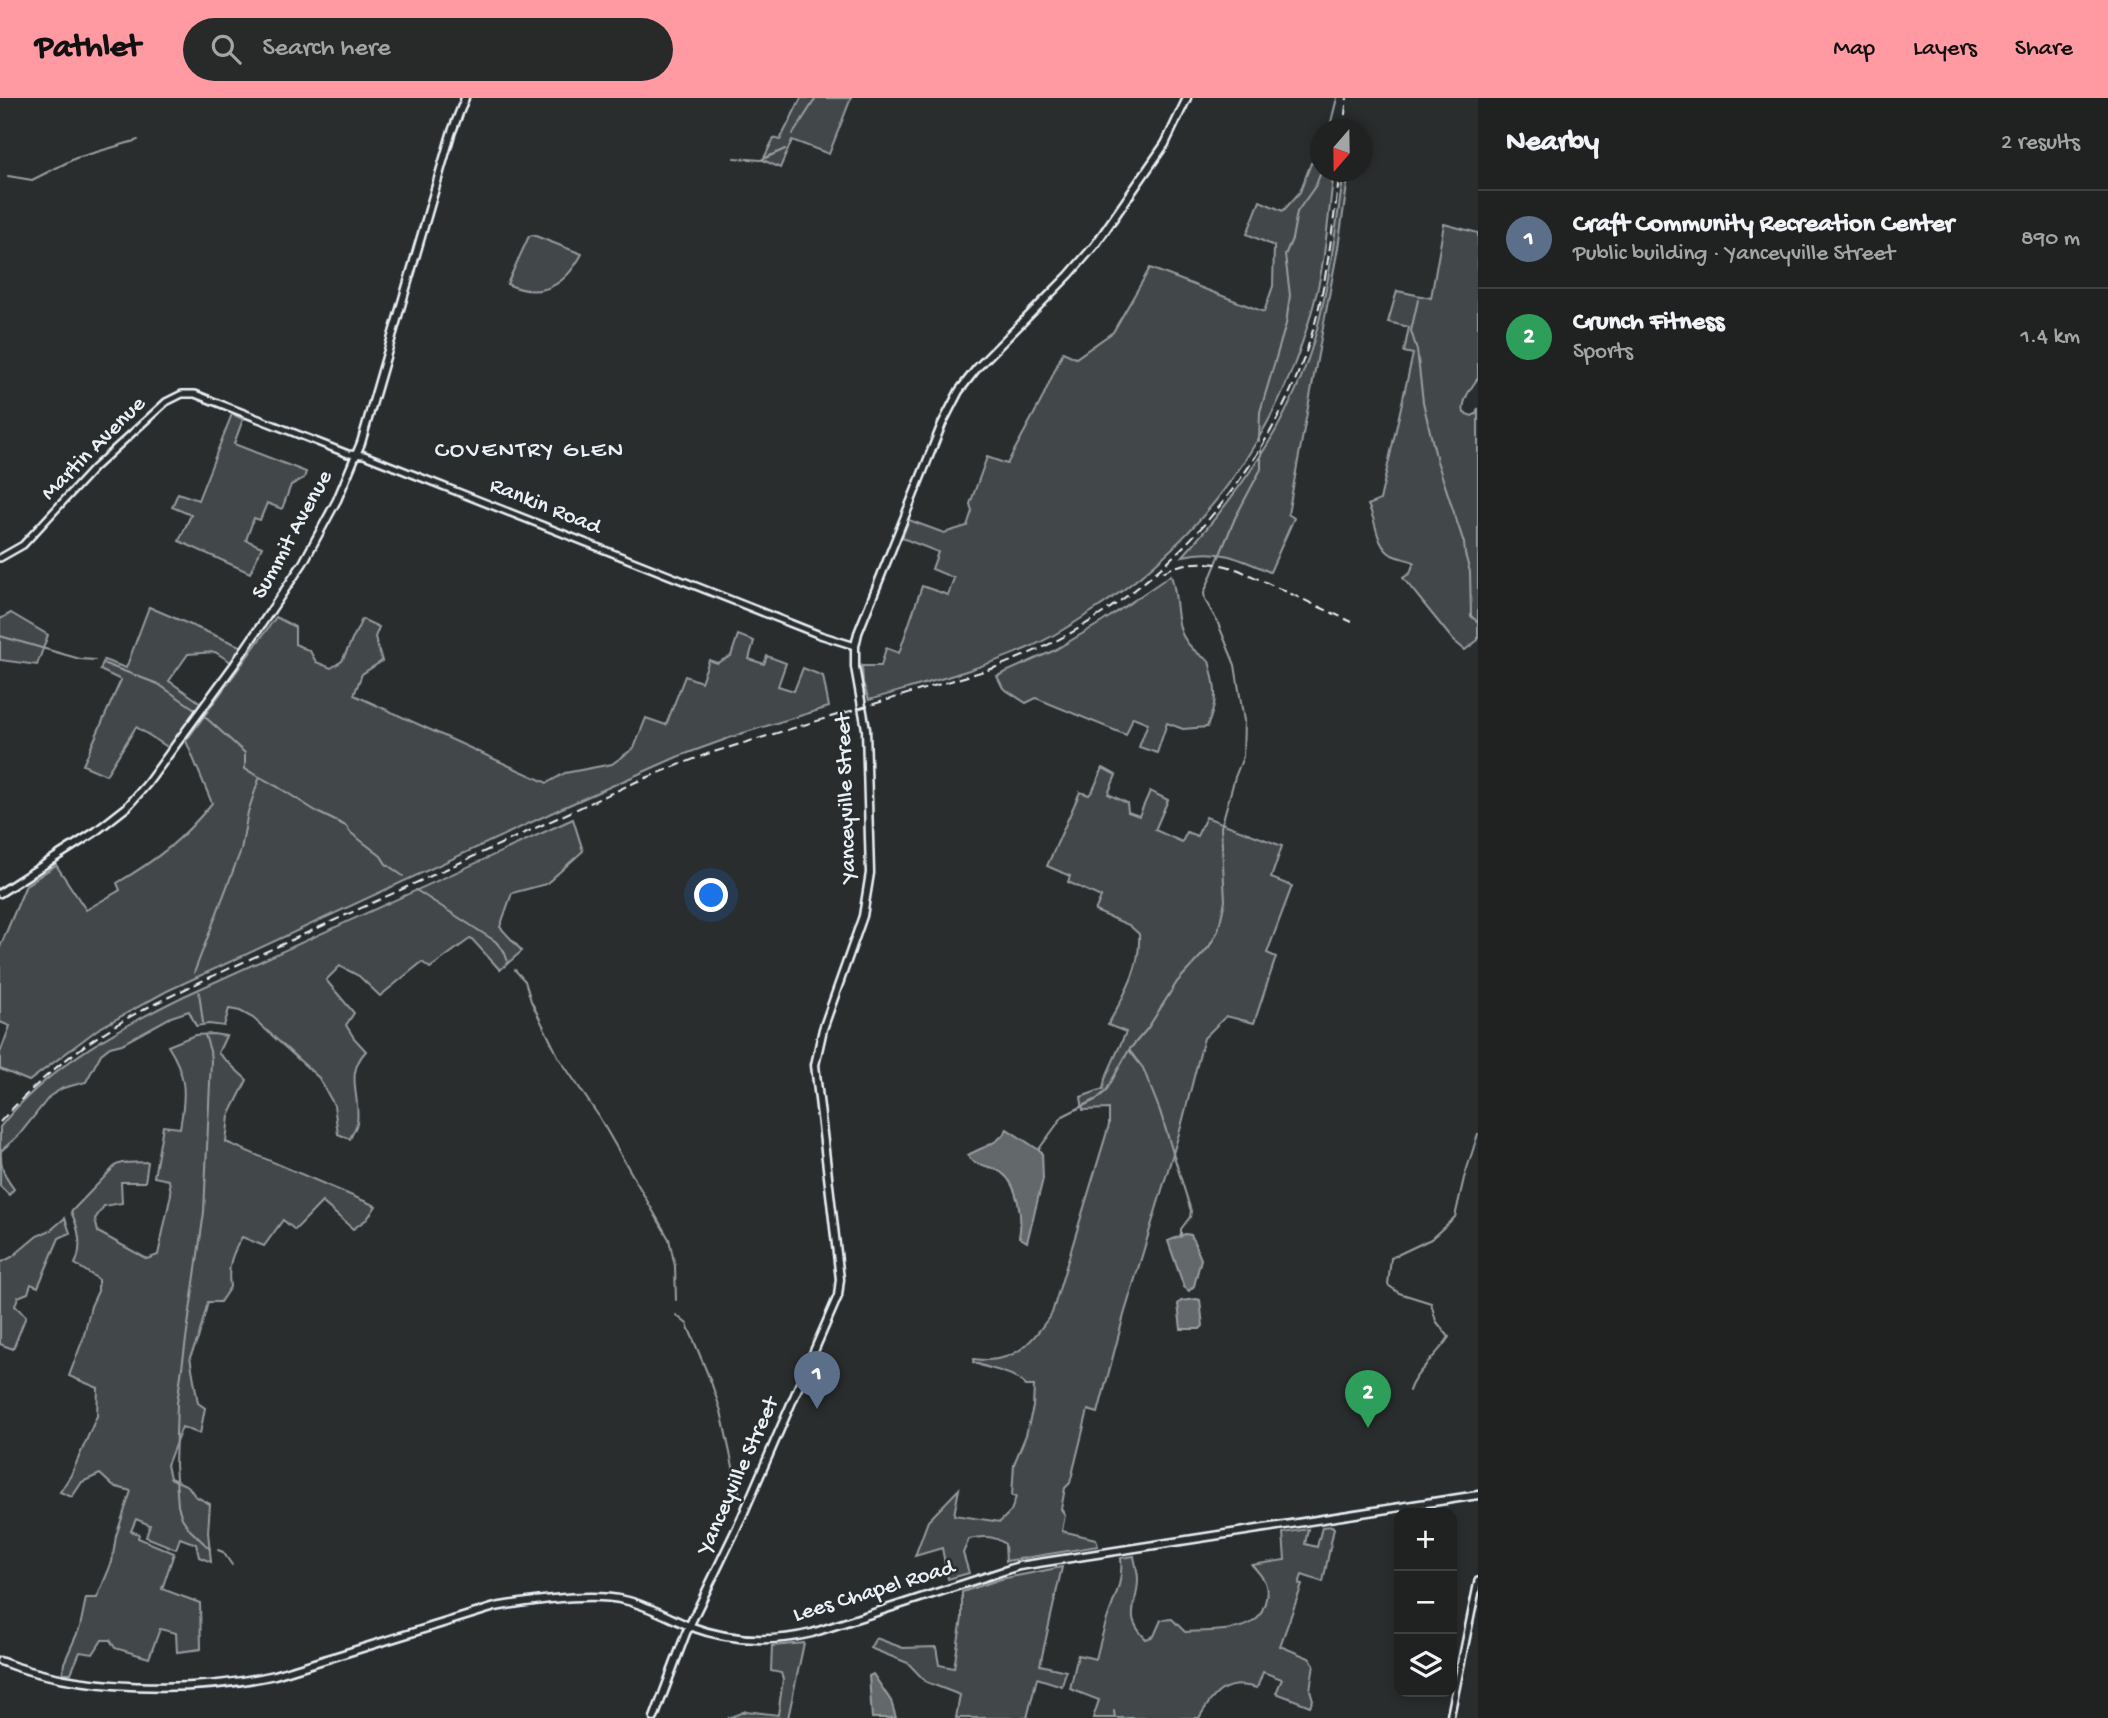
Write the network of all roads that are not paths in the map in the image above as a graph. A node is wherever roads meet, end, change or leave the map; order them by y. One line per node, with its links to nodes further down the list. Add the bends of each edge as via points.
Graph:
1 (465, 98): 4 (main road, Summit Avenue)
2 (1187, 98): 6 (main road, Yanceyville Street, via 1165,144 1096,245 959,391 895,537)
3 (182, 394): 4 (street, Rankin Road, via 195,394); 5 (street, Martin Avenue, via 126,437 23,545)
4 (357, 454): 6 (street, Rankin Road); 7 (main road, Summit Avenue, via 293,580 147,784 111,821)
5 (0, 558)
6 (855, 646): 10 (main road, Yanceyville Street, via 866,729 870,873 863,916 823,1029 815,1066 840,1279 838,1296)
7 (0, 893)
8 (1478, 1495): 10 (main road, Lees Chapel Road, via 1019,1566 793,1637 738,1638)
9 (1478, 1581): 13 (street)
10 (689, 1626): 11 (main road, Lees Chapel Road, via 627,1601 591,1598 495,1607 250,1680 117,1685 31,1672); 12 (main road, Yanceyville Street)
11 (0, 1661)
12 (654, 1718)
13 (1450, 1718)

